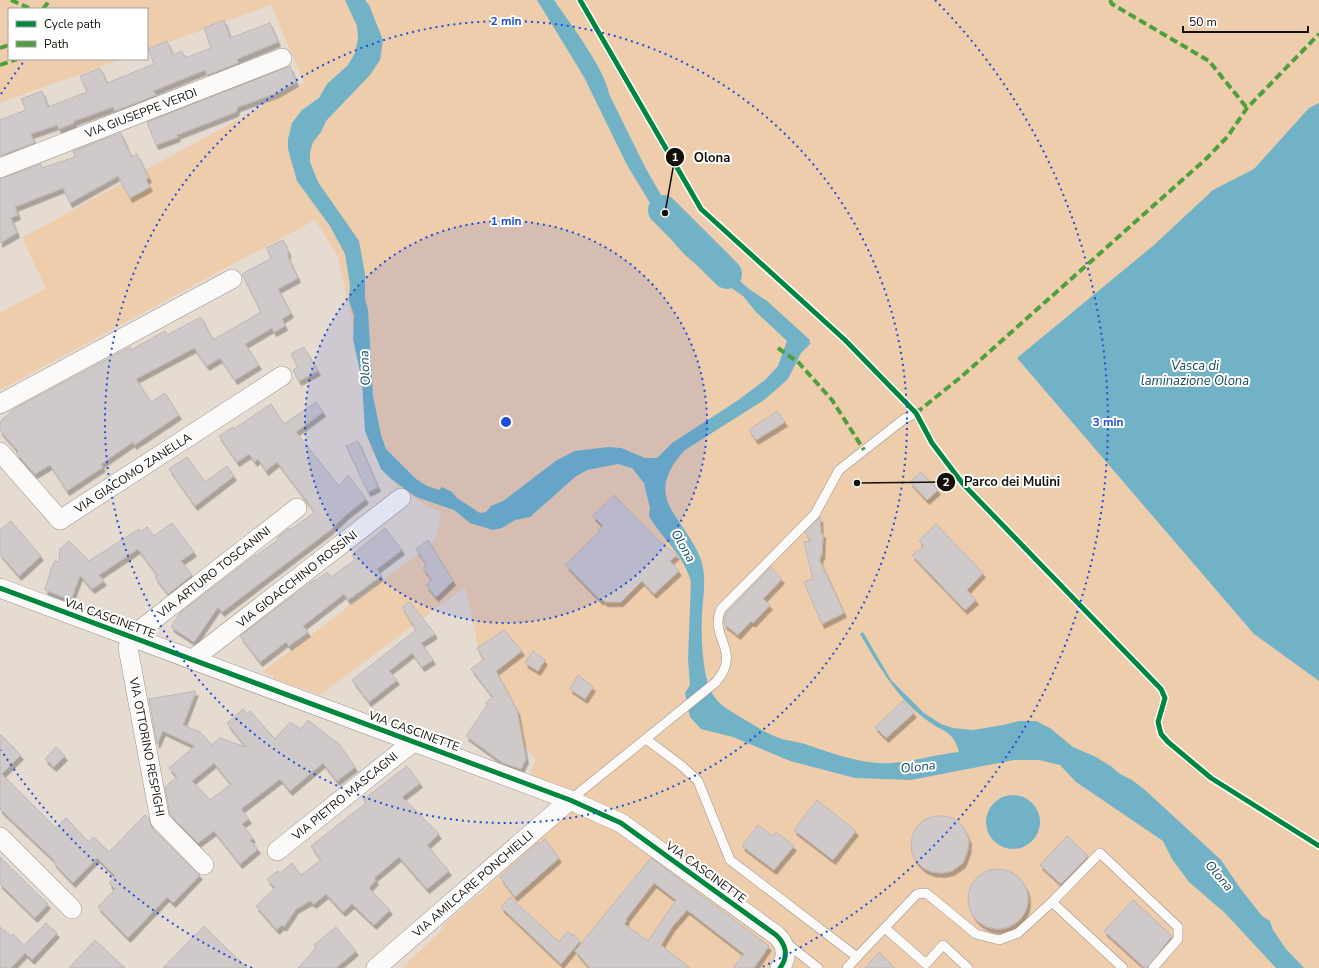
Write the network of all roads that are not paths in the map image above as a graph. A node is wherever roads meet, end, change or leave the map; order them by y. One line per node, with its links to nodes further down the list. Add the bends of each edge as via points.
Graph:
1 (282, 58): 2 (street, VIA GIUSEPPE VERDI)
2 (0, 168)
3 (232, 279): 5 (street)
4 (282, 376): 7 (street, VIA GIACOMO ZANELLA, via 60,520)
5 (0, 404)
6 (916, 412): 13 (lane, via 840,470 815,514 721,609 718,625 726,650 726,666 716,682)
7 (0, 452)
8 (401, 498): 12 (street, VIA GIOACCHINO ROSSINI)
9 (297, 508): 11 (street, VIA ARTURO TOSCANINI)
10 (0, 588): 11 (street, VIA CASCINETTE)
11 (131, 636): 12 (street, VIA CASCINETTE); 18 (street, VIA OTTORINO RESPIGHI, via 128,648 160,820)
12 (193, 659): 14 (street, VIA CASCINETTE)
13 (646, 739): 15 (lane); 23 (lane, via 698,781 730,860)
14 (413, 742): 15 (street, VIA CASCINETTE); 17 (street, VIA PIETRO MASCAGNI)
15 (570, 800): 22 (street, VIA CASCINETTE, via 621,823); 25 (street, VIA AMILCARE PONCHIELLI)
16 (0, 837): 20 (street)
17 (277, 851)
18 (204, 865)
19 (1052, 902): 21 (lane, via 1018,933 999,940 976,934 926,893 917,894); 29 (lane); 30 (lane, via 1100,853 1178,927 1178,940)
20 (72, 909)
21 (885, 928): 23 (lane); 28 (lane, via 926,964 943,945)
22 (776, 935): 24 (street, VIA CASCINETTE, via 784,945); 26 (lane)
23 (857, 957): 27 (lane)
24 (783, 960)
25 (376, 968)
26 (818, 968)
27 (847, 968)
28 (968, 968)
29 (1123, 968)
30 (1153, 968)

